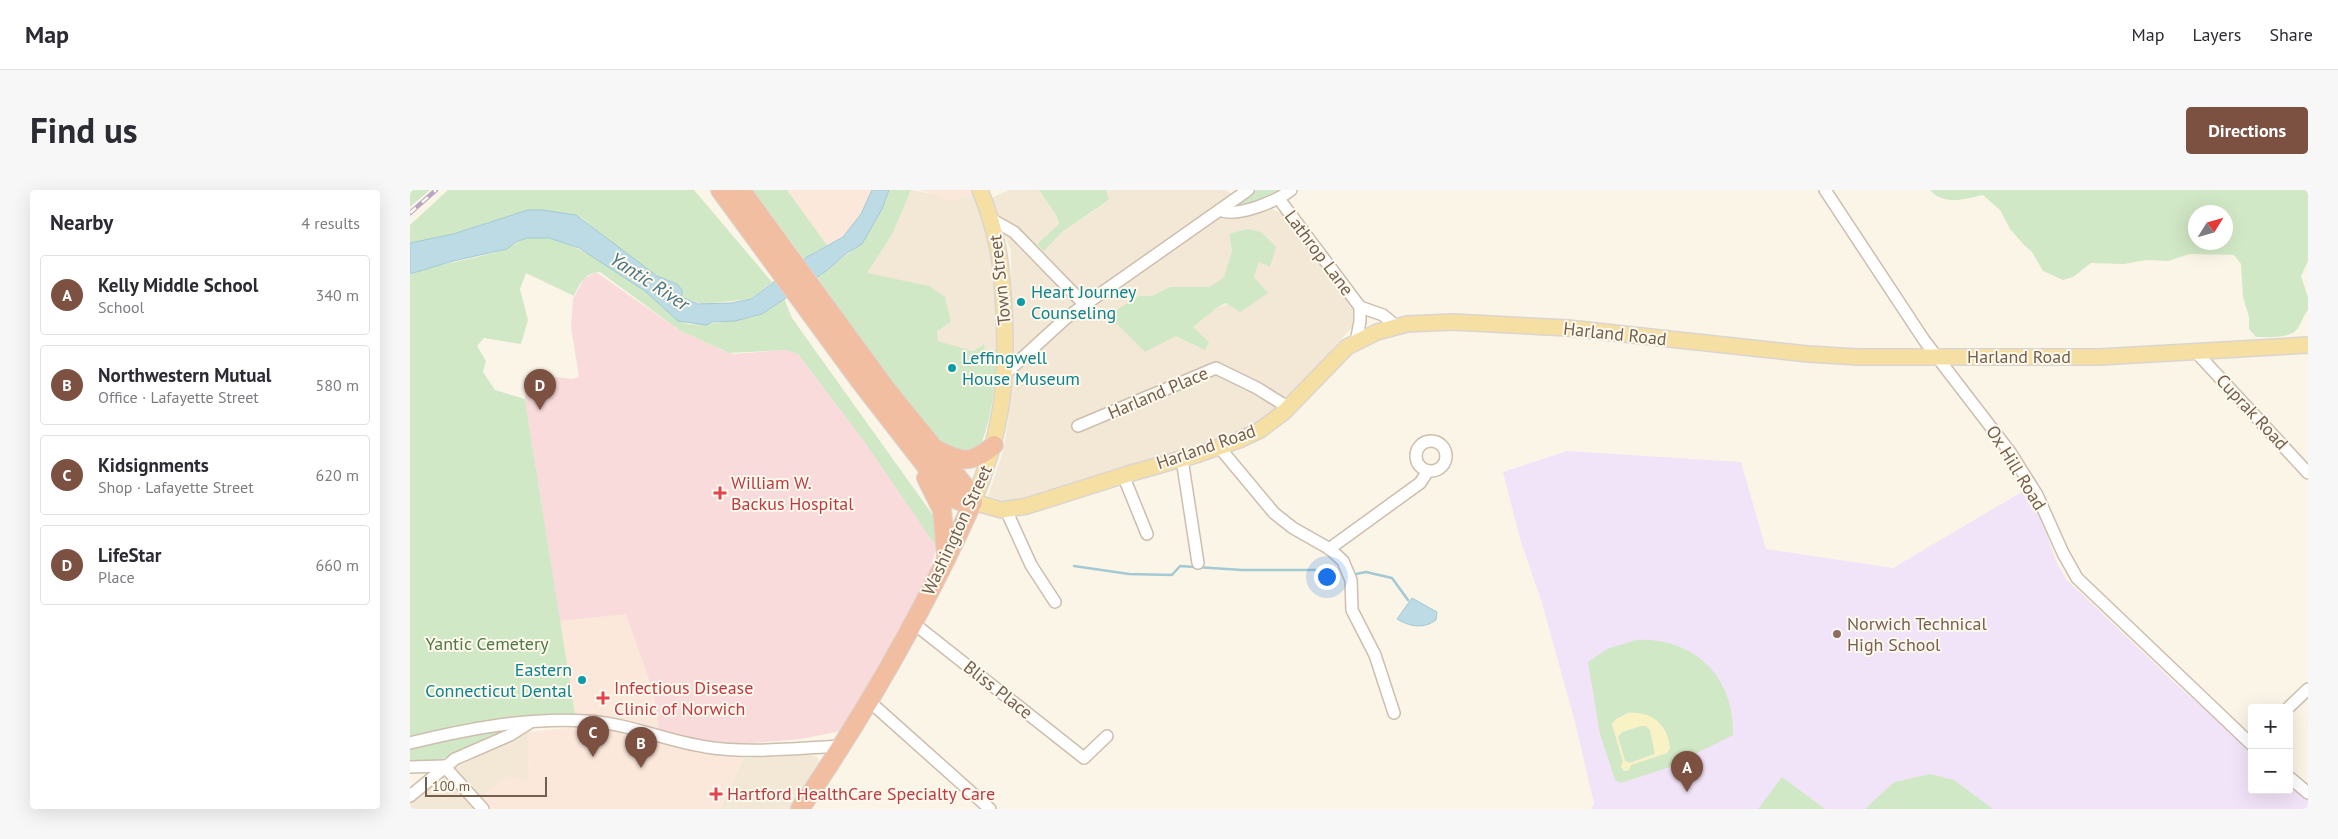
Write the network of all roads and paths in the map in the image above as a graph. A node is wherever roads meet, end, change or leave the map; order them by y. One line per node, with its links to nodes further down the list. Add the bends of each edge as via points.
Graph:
1 (720, 190): 10 (highway)
2 (741, 190): 10 (highway)
3 (980, 190): 9 (main road, Town Street)
4 (1248, 190): 8 (street)
5 (1291, 190): 7 (street, Lathrop Lane)
6 (1825, 190): 18 (street, Ox Hill Road)
7 (1278, 199): 8 (street, Lathrop Lane, via 1231,213); 13 (street, Lathrop Lane)
8 (1220, 210): 12 (street)
9 (992, 219): 12 (street, via 1014,232); 19 (main road, Town Street, via 1003,278)
10 (778, 256): 11 (highway)
11 (813, 304): 21 (highway); 24 (highway)
12 (1084, 304): 19 (street)
13 (1360, 307): 14 (street, Lathrop Lane, via 1383,315); 15 (street, Lathrop Lane)
14 (1396, 326): 15 (main road, Harland Road); 18 (main road, Harland Road, via 1435,322 1531,326 1820,355)
15 (1356, 342): 20 (main road, Harland Road, via 1337,356)
16 (2308, 344): 17 (main road, Harland Road)
17 (2195, 351): 18 (main road, Harland Road, via 2100,357); 28 (street, Cuprak Road)
18 (1937, 358): 44 (street, Ox Hill Road, via 2006,445 2026,476 2077,578)
19 (1006, 373): 23 (main road, Washington Street)
20 (1289, 408): 22 (street, Harland Place, via 1216,368); 25 (main road, Harland Road, via 1260,430)
21 (892, 423): 30 (highway, via 952,496 961,502); 34 (highway, via 898,441 941,505)
22 (1078, 426)
23 (994, 445): 24 (highway, via 978,457 967,460); 30 (main road, Washington Street)
24 (931, 446): 30 (highway, via 969,492)
25 (1219, 447): 26 (main road, Harland Road); 33 (street, via 1268,508 1293,528)
26 (1182, 459): 29 (main road, Harland Road); 35 (street)
27 (1428, 471): 33 (street, via 1420,483)
28 (2308, 473)
29 (1124, 475): 31 (main road, Harland Road, via 1039,503); 32 (street)
30 (973, 502): 31 (main road, Harland Road); 34 (highway, Washington Street)
31 (1006, 510): 36 (street, via 1031,565)
32 (1147, 534)
33 (1329, 549): 41 (street, via 1341,558 1349,573 1352,610 1377,660)
34 (945, 560): 37 (highway, Washington Street)
35 (1198, 563)
36 (1055, 602)
37 (912, 622): 39 (highway, Washington Street); 43 (street, Bliss Place, via 1084,758)
38 (2308, 689): 40 (street)
39 (869, 701): 46 (highway, Washington Street); 54 (street)
40 (2292, 704)
41 (1394, 713)
42 (529, 723): 45 (street, via 474,729); 46 (street, via 594,721 680,742 737,750); 47 (street)
43 (1106, 736)
44 (2248, 740)
45 (410, 743)
46 (842, 746): 53 (highway, Washington Street)
47 (444, 766): 48 (street); 50 (street); 52 (street)
48 (410, 767)
49 (2293, 780): 51 (street)
50 (411, 791)
51 (2308, 793)
52 (483, 809)
53 (800, 809)
54 (990, 809)

